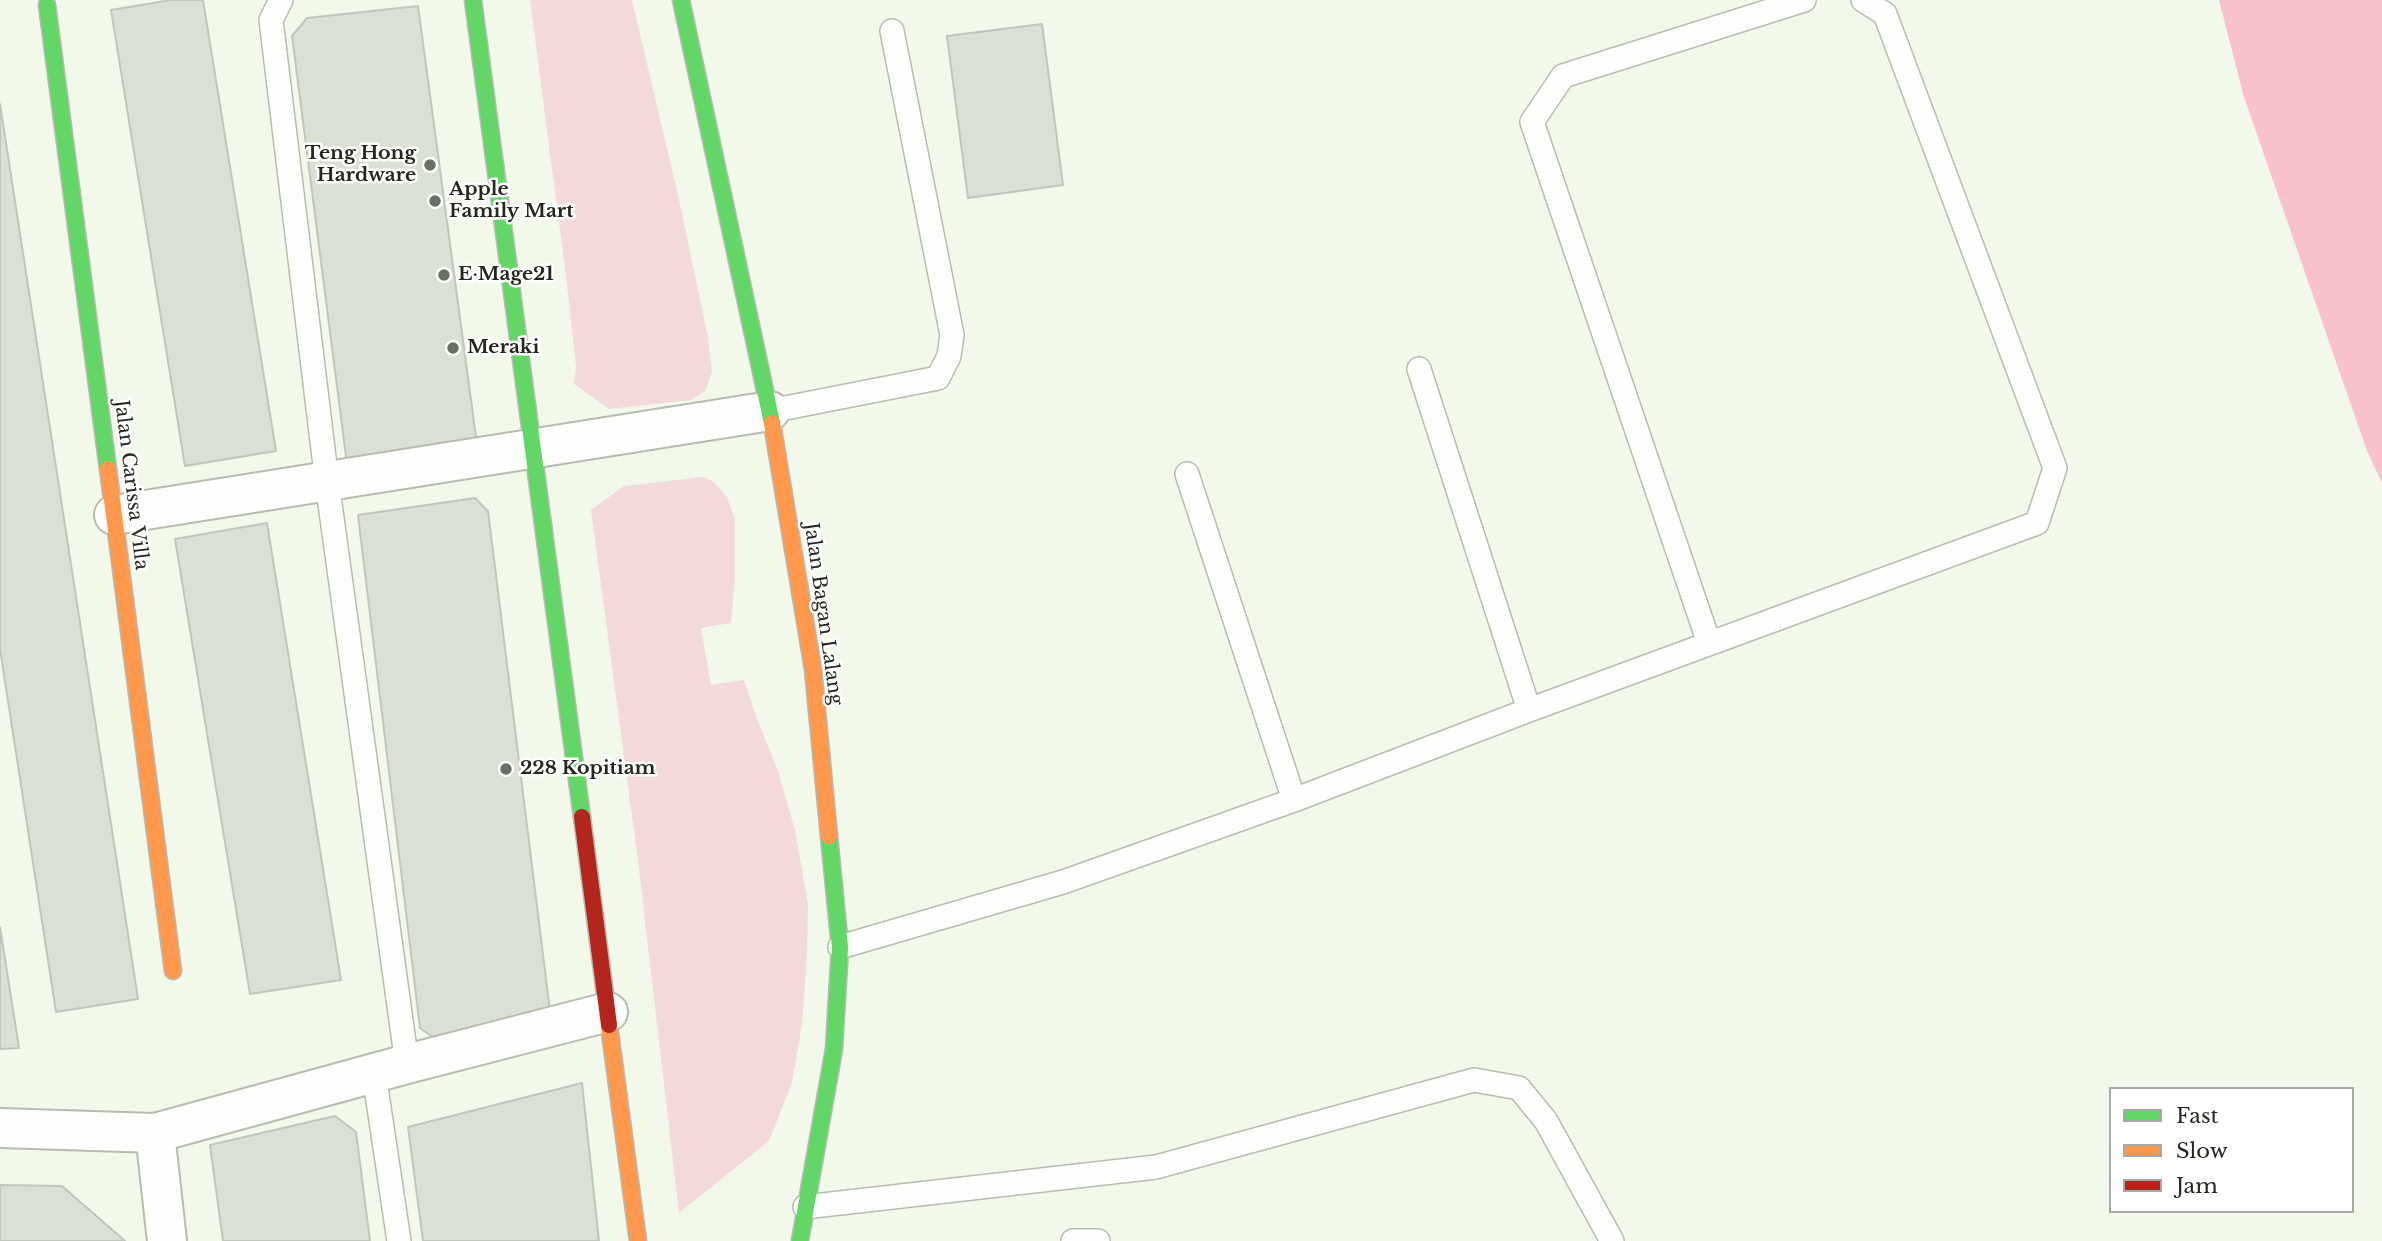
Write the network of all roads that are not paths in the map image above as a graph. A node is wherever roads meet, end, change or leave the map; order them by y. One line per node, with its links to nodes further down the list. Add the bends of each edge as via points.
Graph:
1 (281, 0): 12 (lane, via 271,20)
2 (473, 0): 10 (street)
3 (681, 0): 9 (street, Jalan Bagan Lalang)
4 (1804, 0): 14 (lane, via 1563,76 1532,122)
5 (1863, 0): 14 (lane, via 1885,14 2055,468 2037,523)
6 (47, 5): 13 (street, Jalan Carissa Villa)
7 (892, 31): 9 (lane, via 952,335 949,356 938,379)
8 (1419, 369): 15 (lane)
9 (770, 411): 10 (street); 17 (street, Jalan Bagan Lalang, via 813,669)
10 (533, 449): 12 (street); 19 (street)
11 (1187, 474): 16 (lane)
12 (327, 482): 13 (street); 20 (lane)
13 (114, 515): 18 (street, Jalan Carissa Villa)
14 (1709, 643): 15 (lane)
15 (1529, 710): 16 (lane)
16 (1294, 800): 17 (lane, via 1063,882)
17 (841, 947): 23 (street, Jalan Bagan Lalang, via 834,1049)
18 (173, 971)
19 (608, 1012): 20 (street); 26 (street)
20 (391, 1069): 22 (street); 25 (lane)
21 (0, 1128): 22 (street)
22 (155, 1133): 24 (street)
23 (805, 1207): 27 (street, Jalan Bagan Lalang); 30 (lane, via 1157,1167 1474,1080 1519,1088 1546,1121)
24 (167, 1241)
25 (399, 1241)
26 (638, 1241)
27 (800, 1241)
28 (1073, 1241): 29 (lane)
29 (1098, 1241)
30 (1612, 1241)

